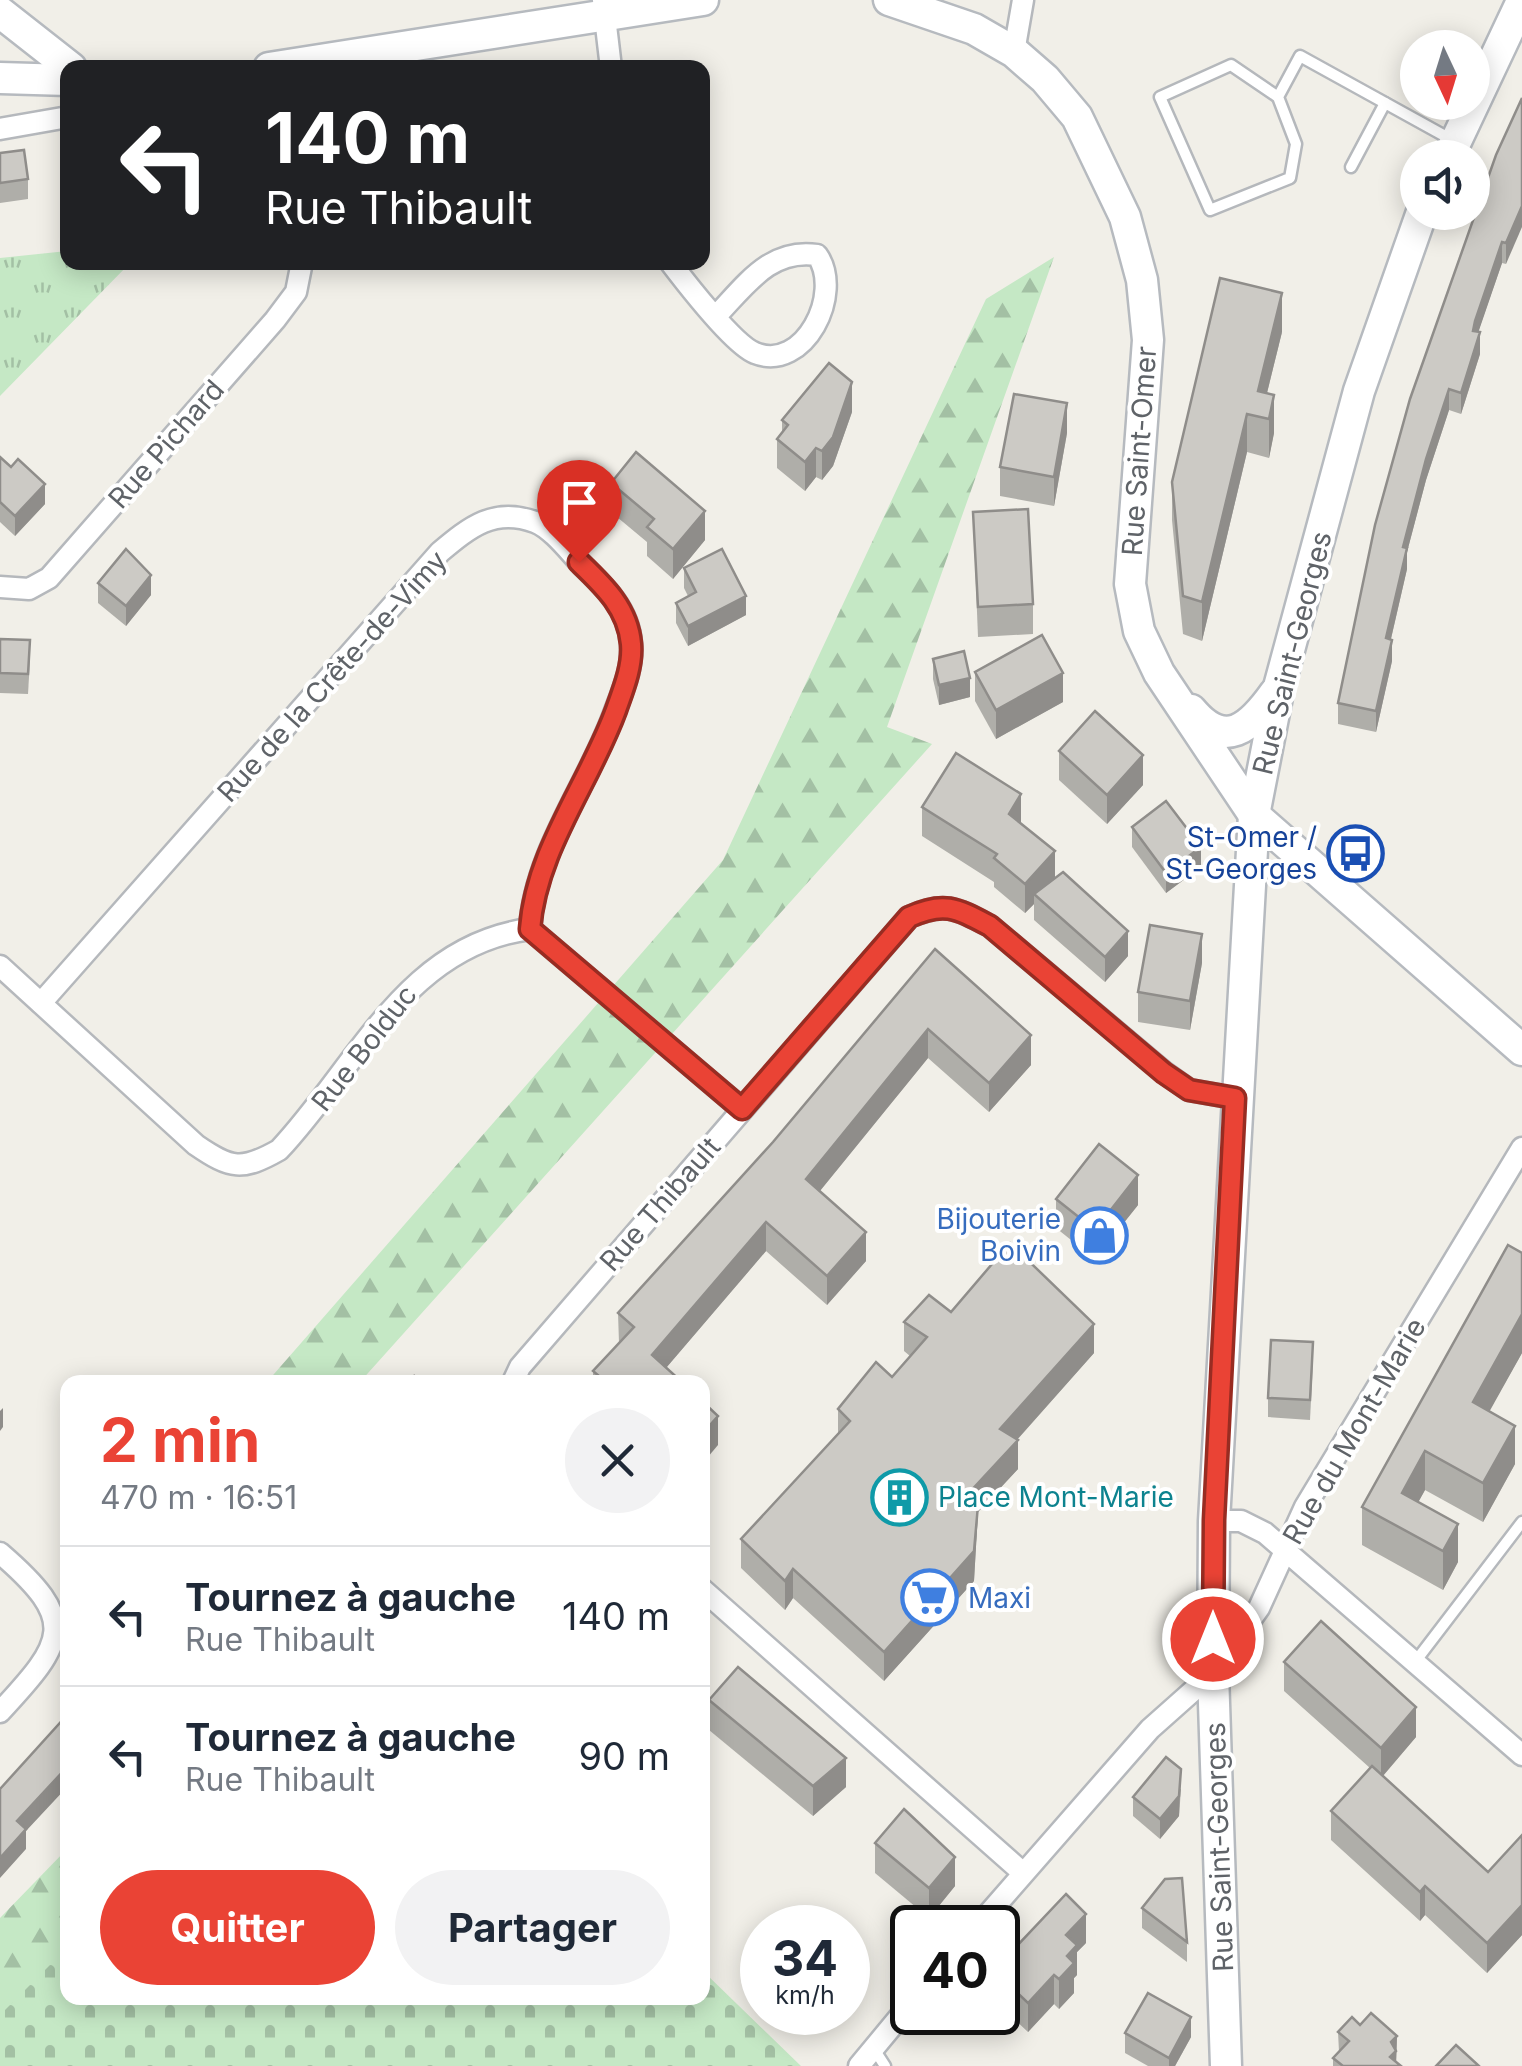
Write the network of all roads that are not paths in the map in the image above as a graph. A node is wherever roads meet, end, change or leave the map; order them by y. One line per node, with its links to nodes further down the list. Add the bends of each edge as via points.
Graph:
1 (703, 0): 5 (street)
2 (889, 0): 8 (street, Rue Saint-Omer, via 943,16)
3 (1022, 0): 8 (street)
4 (1522, 1): 19 (street)
5 (604, 8): 10 (street); 11 (street)
6 (0, 11): 7 (street); 9 (street)
7 (0, 26)
8 (1014, 52): 26 (street, Rue Saint-Omer, via 1077,117 1125,217 1142,280 1149,382 1130,584 1139,630)
9 (61, 60)
10 (317, 60)
11 (610, 60)
12 (0, 78): 13 (street)
13 (60, 80)
14 (1278, 97): 14 (lane, via 1232,65 1160,97 1210,210 1290,178 1296,144); 15 (lane, via 1300,56)
15 (1385, 102): 18 (lane); 20 (lane)
16 (60, 118): 17 (street)
17 (0, 129)
18 (1438, 140)
19 (1457, 140)
20 (1351, 167)
21 (1416, 230): 27 (street, Rue Saint-Georges, via 1359,391)
22 (300, 270): 25 (street, Rue Pichard, via 296,292 275,320 49,578 28,589)
23 (677, 270): 24 (street)
24 (716, 316): 24 (street, via 753,353 788,352 820,324 826,268 817,255 777,257)
25 (0, 587)
26 (1159, 674): 27 (street, via 1200,722 1232,733 1250,724); 28 (street, Rue Saint-Omer)
27 (1280, 686): 28 (street, Rue Saint-Georges)
28 (1254, 816): 32 (street, Rue Saint-Omer); 33 (street, Rue Saint-Georges)
29 (530, 929): 31 (street, Rue Bolduc, via 493,934 418,979 279,1150 232,1166 196,1145); 31 (street, Rue de la Crête-de-Vimy, via 542,869 606,736 631,644 613,594 539,524 487,517 440,552); 34 (street)
30 (0, 966): 31 (street, Rue Bolduc)
31 (41, 1003)
32 (1522, 1050)
33 (1235, 1098): 34 (street, Rue Thibault, via 1189,1090 990,926 934,906 909,917); 37 (street, Rue Saint-Georges)
34 (742, 1109): 36 (street, Rue Thibault)
35 (1522, 1148): 39 (street, Rue du Mont-Marie, via 1304,1507)
36 (516, 1375)
37 (1214, 1520): 39 (street, via 1242,1521); 43 (street, Rue Saint-Georges)
38 (1522, 1522): 42 (lane)
39 (1284, 1551): 42 (street); 43 (street, Rue du Mont-Marie, via 1259,1608)
40 (0, 1554): 44 (street, via 49,1601 56,1620 42,1667)
41 (710, 1596): 46 (street)
42 (1414, 1663): 45 (street)
43 (1213, 1673): 46 (street, Rue du Mont-Marie, via 1150,1729); 51 (street, Rue Saint-Georges)
44 (0, 1712)
45 (1522, 1755)
46 (1022, 1872): 47 (street, Rue du Mont-Marie)
47 (995, 1905)
48 (892, 2035): 49 (street)
49 (879, 2057): 50 (street)
50 (859, 2066)
51 (1226, 2066)

